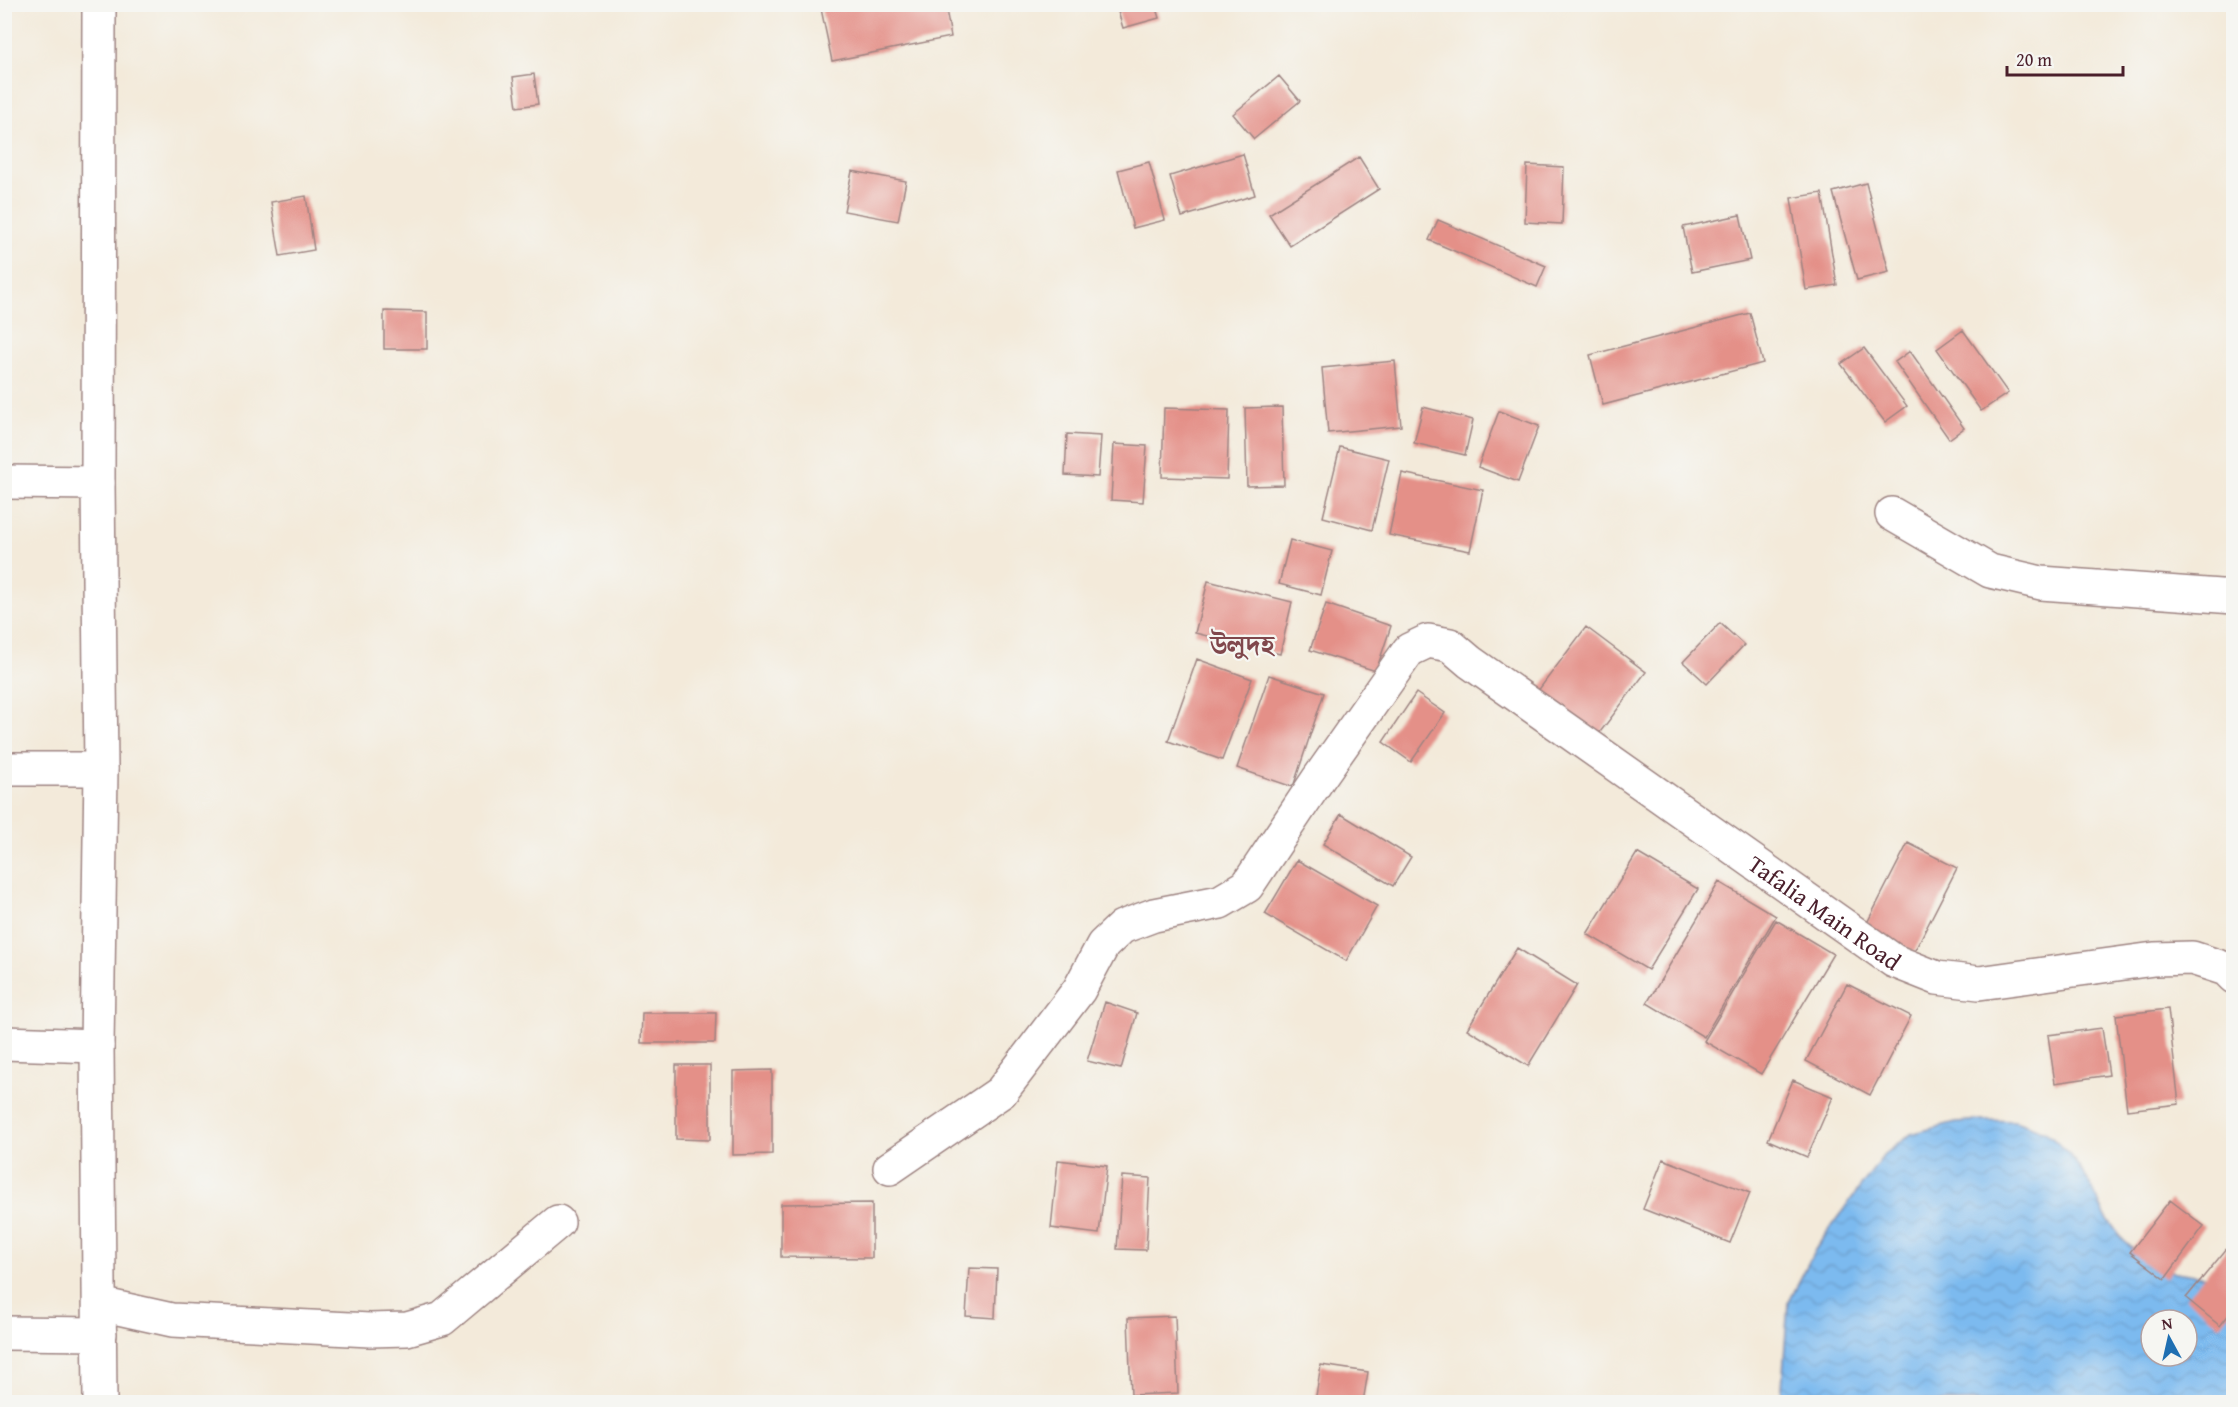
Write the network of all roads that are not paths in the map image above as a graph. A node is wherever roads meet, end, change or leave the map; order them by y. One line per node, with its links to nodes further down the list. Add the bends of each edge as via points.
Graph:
1 (99, 4): 3 (street)
2 (4, 482): 3 (street)
3 (98, 483): 7 (street)
4 (1892, 514): 5 (street, via 1990,571 2041,583)
5 (2234, 597)
6 (4, 769): 7 (street)
7 (101, 769): 10 (street)
8 (2234, 977): 11 (street, Tafalia Main Road, via 2226,969 2192,958 2154,959 1979,983 1937,978 1894,961 1450,645 1428,641 1409,650 1247,886 1220,902 1154,915 1122,927 1103,945 1079,990 1001,1092)
9 (4, 1043): 10 (street)
10 (97, 1046): 13 (street)
11 (890, 1168)
12 (558, 1222): 13 (street, via 442,1319 406,1329)
13 (100, 1319): 14 (street); 15 (street)
14 (4, 1333)
15 (100, 1402)

